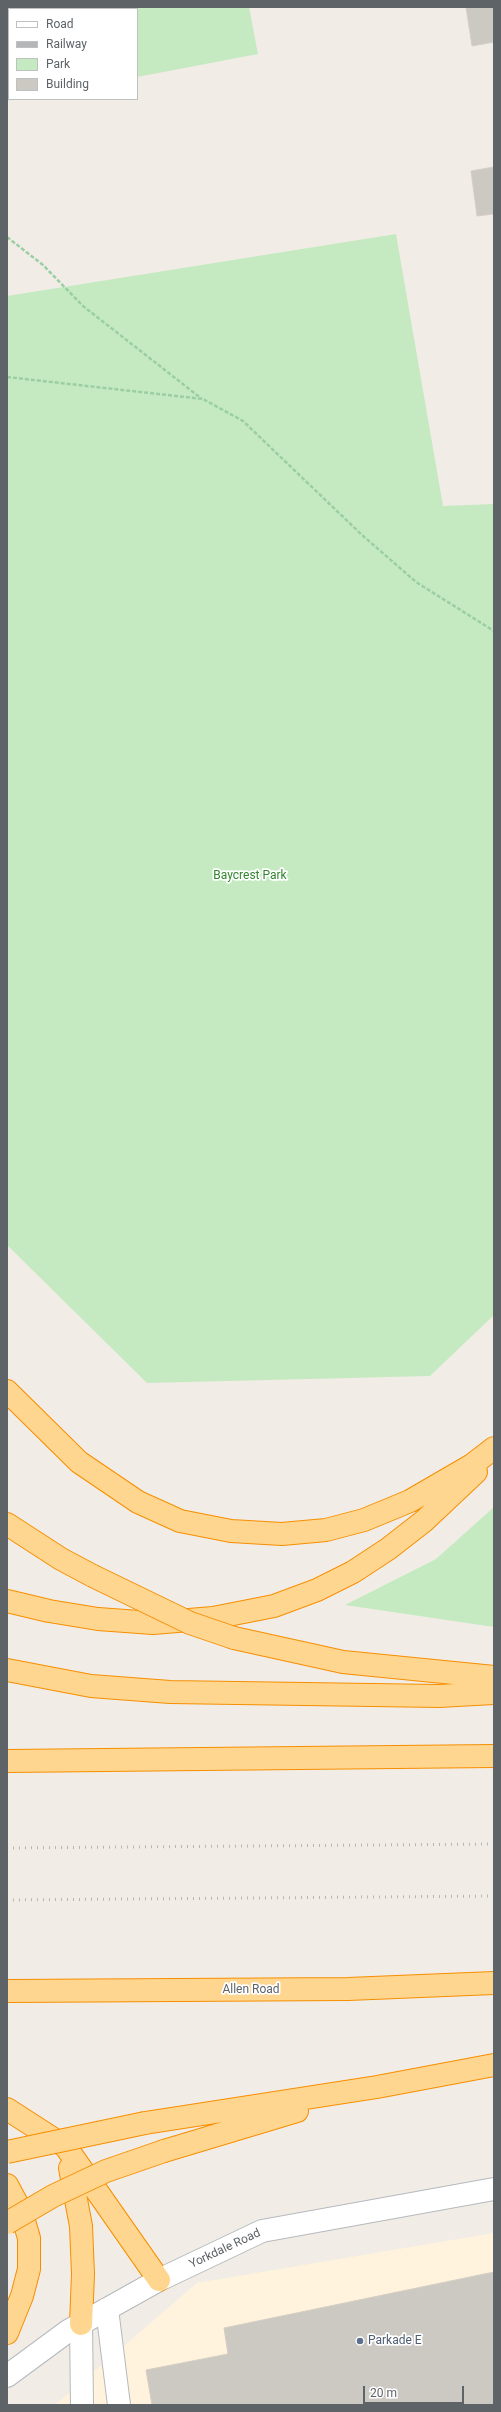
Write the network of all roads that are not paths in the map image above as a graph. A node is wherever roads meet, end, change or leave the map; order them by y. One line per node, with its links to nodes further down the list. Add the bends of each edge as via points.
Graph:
1 (7, 1391): 2 (highway, via 79,1462 138,1502 180,1521 231,1531 282,1534 326,1530 364,1520 410,1501 472,1465)
2 (494, 1448)
3 (494, 1455): 5 (highway, via 424,1521 388,1549 335,1581 274,1606 213,1618 153,1623 98,1619)
4 (7, 1524): 7 (highway, bridge, via 61,1559 93,1576 190,1623 234,1638 343,1662)
5 (7, 1601)
6 (7, 1670): 8 (highway, via 92,1686 170,1692 439,1696)
7 (494, 1677)
8 (494, 1693)
9 (494, 1756): 10 (highway)
10 (7, 1761)
11 (494, 1983): 12 (highway, Allen Road, via 348,1989)
12 (7, 1991)
13 (494, 2066): 14 (highway)
14 (376, 2088): 17 (highway, bridge, via 145,2123); 20 (highway, bridge, via 164,2151 106,2171 53,2196)
15 (7, 2108): 16 (highway)
16 (66, 2147): 21 (highway); 23 (highway, via 81,2226)
17 (7, 2152)
18 (7, 2185): 24 (highway, via 21,2211 29,2238 29,2269 22,2296)
19 (494, 2189): 21 (street, Yorkdale Road, via 262,2230)
20 (7, 2223)
21 (159, 2280): 22 (street, Yorkdale Road)
22 (107, 2309): 23 (street, Yorkdale Road); 27 (street)
23 (81, 2324): 25 (street, Yorkdale Road); 26 (street)
24 (7, 2333)
25 (7, 2376)
26 (82, 2405)
27 (120, 2405)

